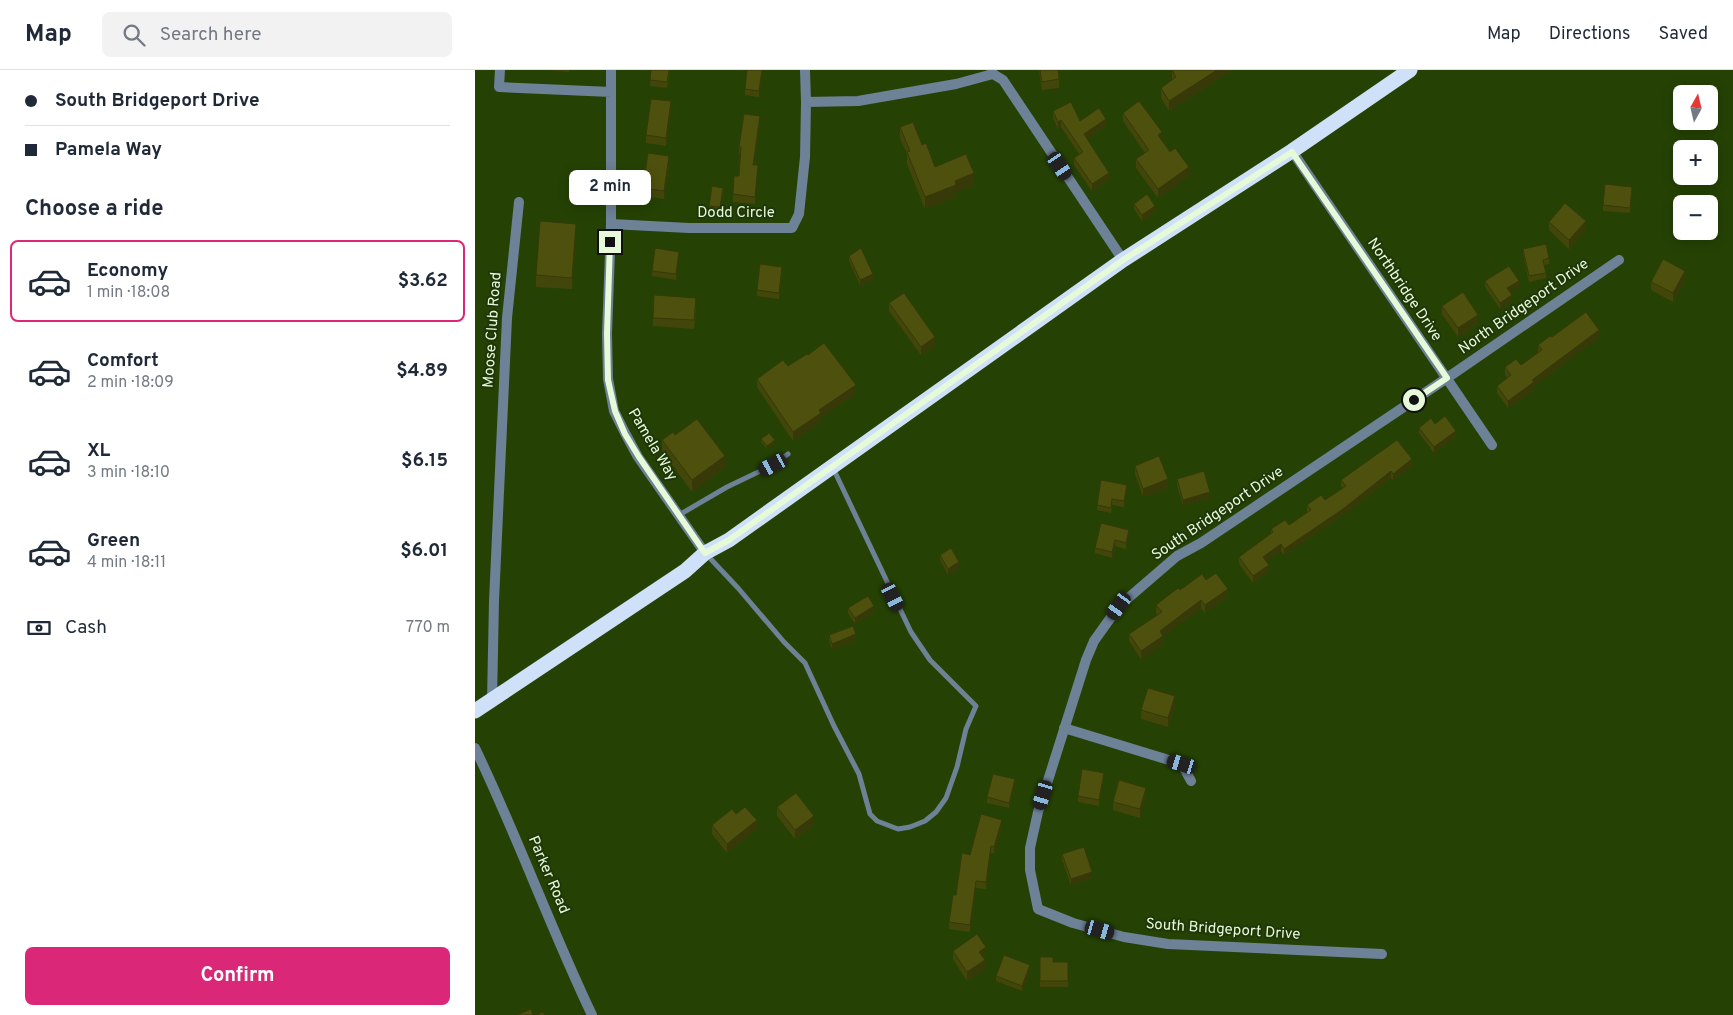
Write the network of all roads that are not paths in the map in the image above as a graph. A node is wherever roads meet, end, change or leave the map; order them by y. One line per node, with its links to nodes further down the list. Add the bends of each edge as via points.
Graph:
1 (499, 70): 6 (street, via 499,87)
2 (611, 70): 6 (street, Pamela Way)
3 (805, 70): 7 (street, Dodd Circle)
4 (1410, 70): 8 (highway)
5 (993, 72): 7 (street, via 956,84 858,101); 11 (street, via 1003,80)
6 (611, 92): 10 (street, Pamela Way)
7 (806, 102): 10 (street, Dodd Circle, via 799,214 792,228)
8 (1292, 152): 11 (highway); 13 (street, Northbridge Drive)
9 (519, 202): 19 (street, Moose Club Road, via 507,318)
10 (611, 224): 17 (street, Pamela Way, via 607,334 608,380 615,411 625,434)
11 (1123, 260): 16 (highway)
12 (1619, 260): 13 (street, North Bridgeport Drive)
13 (1447, 378): 14 (street, Northbridge Drive); 21 (street, South Bridgeport Drive, via 1177,556 1119,606 1094,641 1085,660)
14 (1492, 445)
15 (787, 454): 17 (lane, via 773,465)
16 (832, 467): 18 (highway, via 729,540); 18 (lane, via 911,632 929,660 976,706 946,798 925,821 898,829 870,814 859,774 805,663)
17 (678, 515): 18 (street, Pamela Way)
18 (705, 553): 19 (highway, via 685,571)
19 (492, 700): 20 (highway)
20 (475, 711)
21 (1064, 728): 23 (street, via 1182,764); 24 (street, South Bridgeport Drive, via 1030,848 1030,870 1038,909 1124,937 1168,944)
22 (475, 748): 25 (street, Parker Road)
23 (1191, 781)
24 (1382, 954)
25 (592, 1015)

